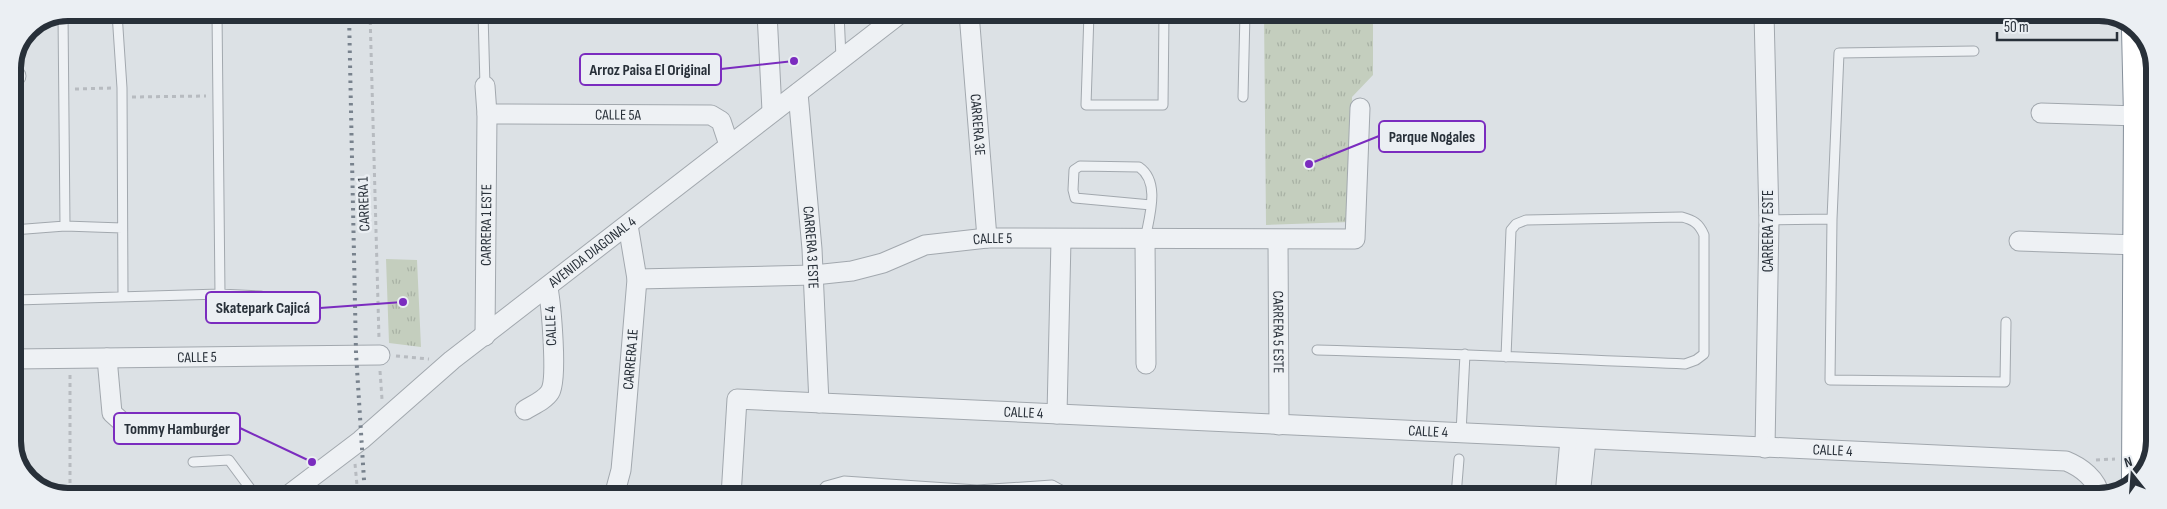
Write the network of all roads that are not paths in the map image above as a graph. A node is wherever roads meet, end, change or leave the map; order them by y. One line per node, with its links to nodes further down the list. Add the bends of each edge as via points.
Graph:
1 (118, 21): 30 (lane, via 122,92)
2 (217, 21): 43 (lane)
3 (483, 21): 16 (lane)
4 (767, 21): 20 (street)
5 (839, 21): 15 (lane)
6 (891, 21): 15 (street, AVENIDA DIAGONAL 4)
7 (970, 21): 32 (street, CARRERA 3E)
8 (1089, 21): 9 (lane, via 1086,105 1164,105)
9 (1164, 21)
10 (1245, 21): 18 (lane)
11 (1764, 21): 27 (street, CARRERA 7 ESTE)
12 (63, 22): 29 (lane)
13 (2136, 40): 23 (highway)
14 (1974, 52): 26 (lane, via 1839,53)
15 (841, 61): 17 (street, AVENIDA DIAGONAL 4)
16 (485, 86): 22 (street, CARRERA 1 ESTE)
17 (798, 93): 20 (street, AVENIDA DIAGONAL 4); 38 (street, CARRERA 3 ESTE)
18 (1242, 97)
19 (1360, 108): 35 (street, CALLE 5, via 1355,239)
20 (772, 111): 24 (street, AVENIDA DIAGONAL 4)
21 (2041, 113): 23 (street)
22 (487, 114): 24 (street, CALLE 5A, via 711,115 721,121); 48 (street, CARRERA 1 ESTE)
23 (2138, 116): 37 (highway)
24 (729, 145): 28 (street, AVENIDA DIAGONAL 4)
25 (1151, 205): 25 (lane, via 1075,198 1074,170 1080,166 1139,167 1146,172 1152,188); 34 (lane)
26 (1832, 219): 27 (lane); 47 (lane, via 1830,380 2005,382)
27 (1769, 220): 63 (street, CARRERA 7 ESTE)
28 (628, 225): 40 (street, CARRERA 1E); 41 (street, AVENIDA DIAGONAL 4)
29 (65, 226): 30 (lane); 31 (lane)
30 (122, 228): 44 (lane)
31 (21, 229)
32 (987, 238): 33 (street, CALLE 5); 38 (street, CALLE 5, via 925,245 883,263 852,271)
33 (1061, 240): 34 (street, CALLE 5); 58 (street)
34 (1144, 240): 35 (street, CALLE 5); 55 (street)
35 (1278, 240): 60 (street, CARRERA 5 ESTE)
36 (2019, 241): 37 (street)
37 (2138, 245): 39 (highway)
38 (814, 275): 40 (street, CALLE 5); 56 (street, CARRERA 3 ESTE)
39 (2138, 276): 42 (highway); 64 (highway)
40 (636, 279): 69 (street, CARRERA 1E, via 621,470)
41 (548, 288): 48 (street, AVENIDA DIAGONAL 4); 57 (street, CALLE 4, via 553,365 550,394)
42 (2146, 289)
43 (220, 294): 44 (lane); 45 (lane)
44 (123, 296): 46 (lane)
45 (262, 296)
46 (21, 300)
47 (2006, 322)
48 (485, 336): 68 (street, AVENIDA DIAGONAL 4, via 452,360 354,445)
49 (1317, 350): 50 (lane)
50 (1465, 354): 52 (lane); 61 (lane)
51 (380, 355): 53 (street, CALLE 5)
52 (1506, 357): 52 (lane, via 1685,364 1696,360 1704,354 1704,235 1700,226 1692,219 1682,217 1526,220 1516,224 1511,230)
53 (107, 358): 54 (street, CALLE 5); 59 (street, via 112,413)
54 (21, 359)
55 (1146, 364)
56 (820, 403): 58 (street, CALLE 4); 70 (street, CALLE 4, via 738,399)
57 (525, 410)
58 (1058, 414): 60 (street, CALLE 4)
59 (122, 422)
60 (1279, 425): 61 (street, CALLE 4)
61 (1462, 434): 62 (street, CALLE 4)
62 (1578, 439): 63 (street, CALLE 4); 76 (street); 77 (street)
63 (1766, 448): 78 (street, CALLE 4, via 2066,461 2079,466)
64 (2144, 454)
65 (1459, 459): 75 (lane)
66 (194, 462): 67 (lane, via 229,460)
67 (249, 488)
68 (297, 488)
69 (616, 488)
70 (732, 488)
71 (824, 488): 72 (lane, via 844,481)
72 (947, 488)
73 (1006, 488): 74 (lane, via 1052,485)
74 (1057, 488)
75 (1457, 488)
76 (1567, 488)
77 (1580, 488)
78 (2099, 488)

